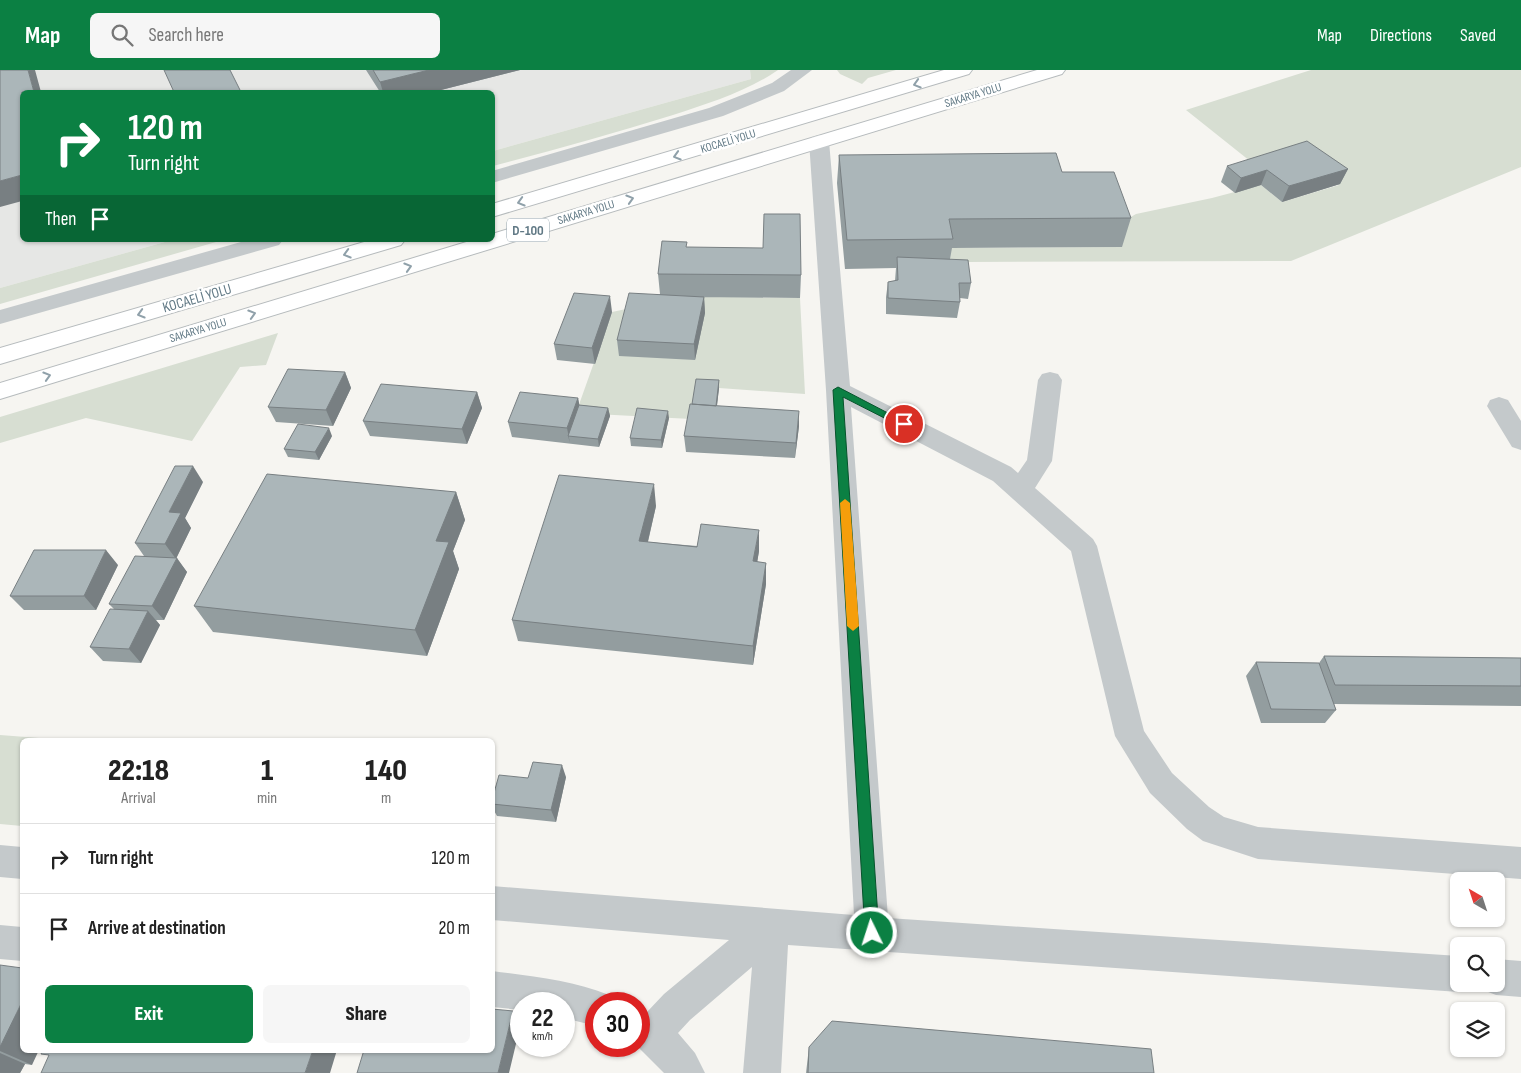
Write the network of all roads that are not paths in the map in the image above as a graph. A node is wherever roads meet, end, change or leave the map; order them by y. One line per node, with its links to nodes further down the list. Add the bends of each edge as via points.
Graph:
1 (803, 70): 5 (street, via 778,87 716,112)
2 (963, 70): 6 (highway, KOCAELİ YOLU / D-100, one-way to 6)
3 (1056, 70): 4 (highway, SAKARYA YOLU / D-100)
4 (819, 141): 7 (highway, SAKARYA YOLU / D-100, one-way to 4); 14 (street)
5 (495, 176)
6 (495, 210)
7 (495, 240)
8 (265, 242): 11 (street)
9 (387, 242): 12 (highway, KOCAELİ YOLU, one-way to 12)
10 (488, 242): 15 (highway, SAKARYA YOLU / D-100, one-way to 10)
11 (0, 317)
12 (0, 356)
13 (1050, 380): 18 (street, via 1039,461)
14 (838, 390): 18 (street, via 1002,474); 24 (street)
15 (0, 391)
16 (1499, 406): 17 (street)
17 (1521, 441)
18 (1020, 490): 21 (street, via 1083,546 1130,736 1161,783 1198,818 1216,830 1258,843)
19 (0, 861): 20 (street)
20 (20, 863)
21 (1521, 864)
22 (495, 903): 23 (street)
23 (772, 927): 24 (street); 32 (street); 35 (street)
24 (872, 933): 27 (street)
25 (0, 942): 26 (street)
26 (20, 944)
27 (1450, 973)
28 (1505, 978): 29 (street)
29 (1521, 979)
30 (495, 989): 31 (street, via 536,994)
31 (585, 1005)
32 (650, 1026)
33 (650, 1034): 34 (street, via 675,1054)
34 (686, 1073)
35 (762, 1073)

